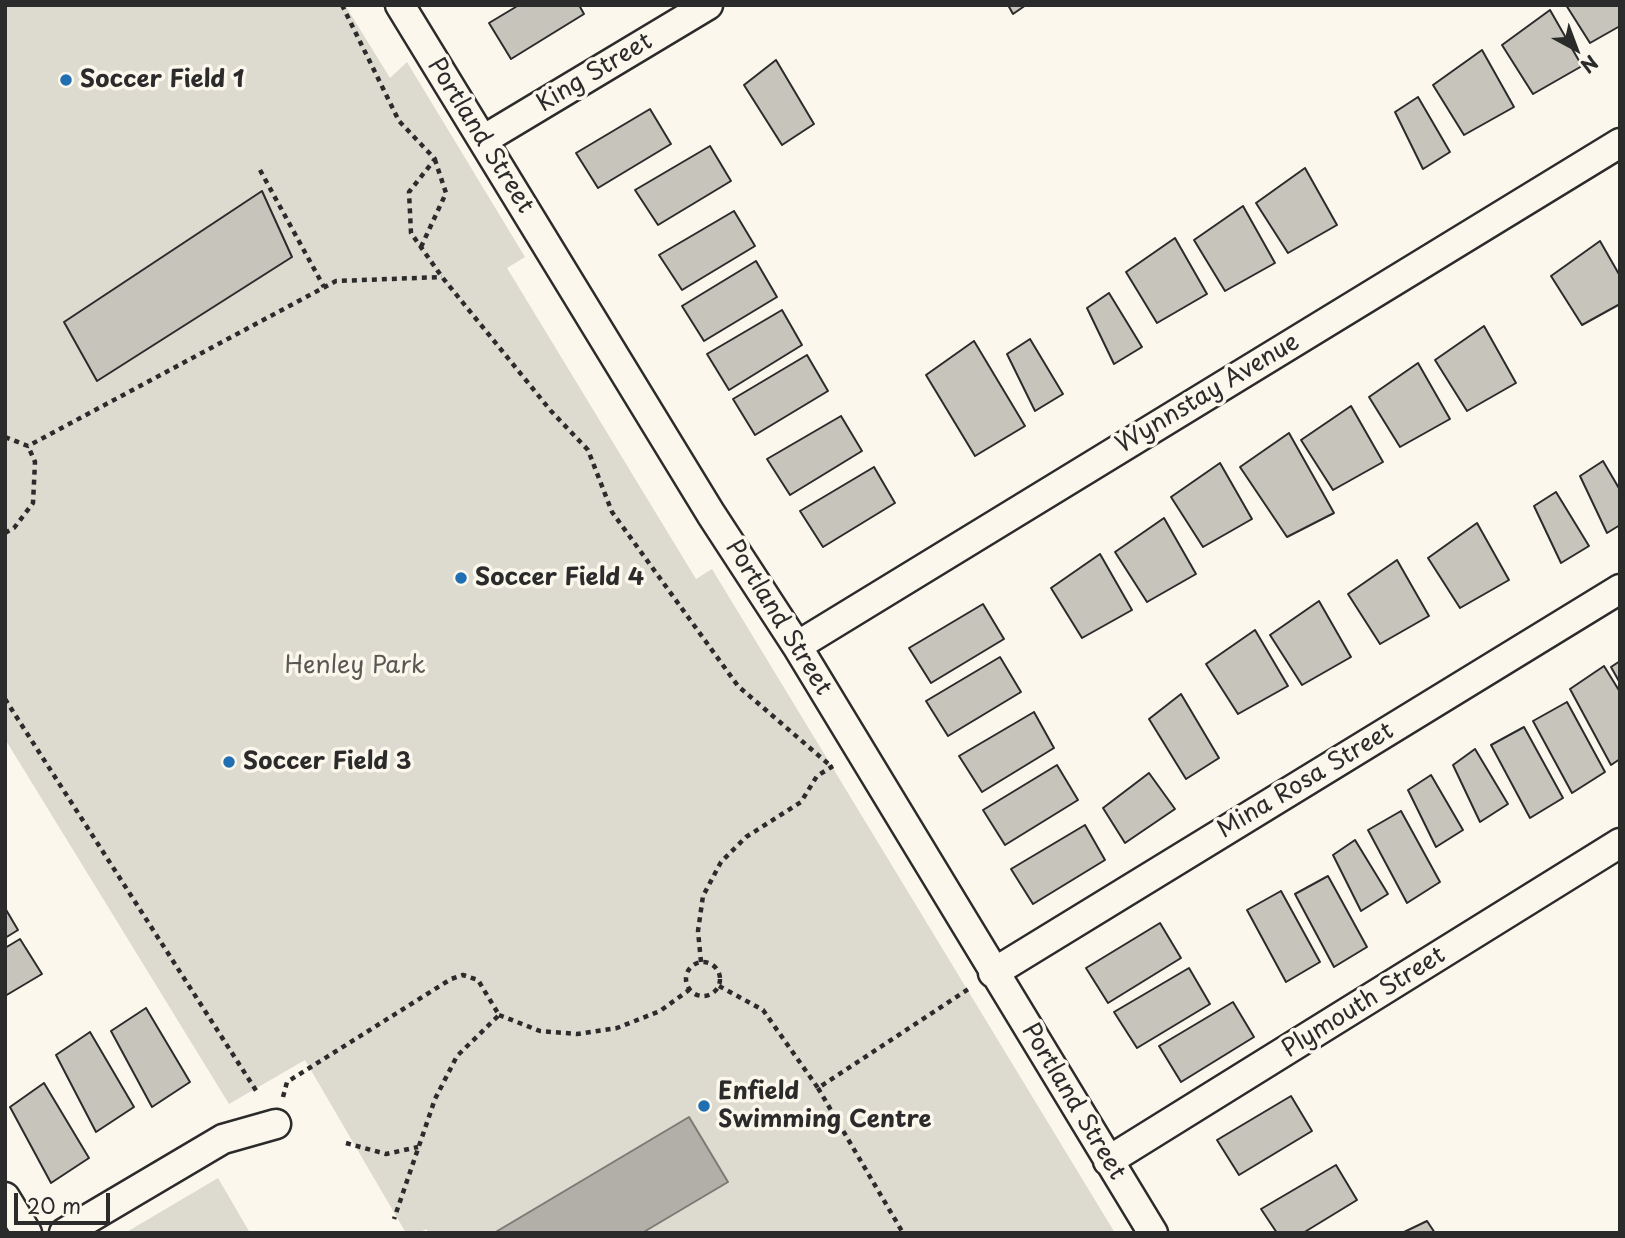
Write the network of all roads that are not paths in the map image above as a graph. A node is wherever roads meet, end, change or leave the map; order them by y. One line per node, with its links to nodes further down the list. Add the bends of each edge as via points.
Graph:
1 (400, 5): 3 (street, Portland Street)
2 (708, 5): 3 (street, King Street)
3 (483, 140): 6 (street, Portland Street)
4 (1620, 143): 6 (street, Wynnstay Avenue)
5 (1620, 589): 8 (street, Mina Rosa Street)
6 (797, 646): 8 (street, Portland Street)
7 (1620, 844): 10 (street, Plymouth Street)
8 (993, 973): 10 (street, Portland Street)
9 (275, 1125): 13 (street, via 223,1139)
10 (1108, 1161): 14 (street, Portland Street)
11 (5, 1197): 12 (street)
12 (27, 1233)
13 (64, 1233)
14 (1153, 1233)

